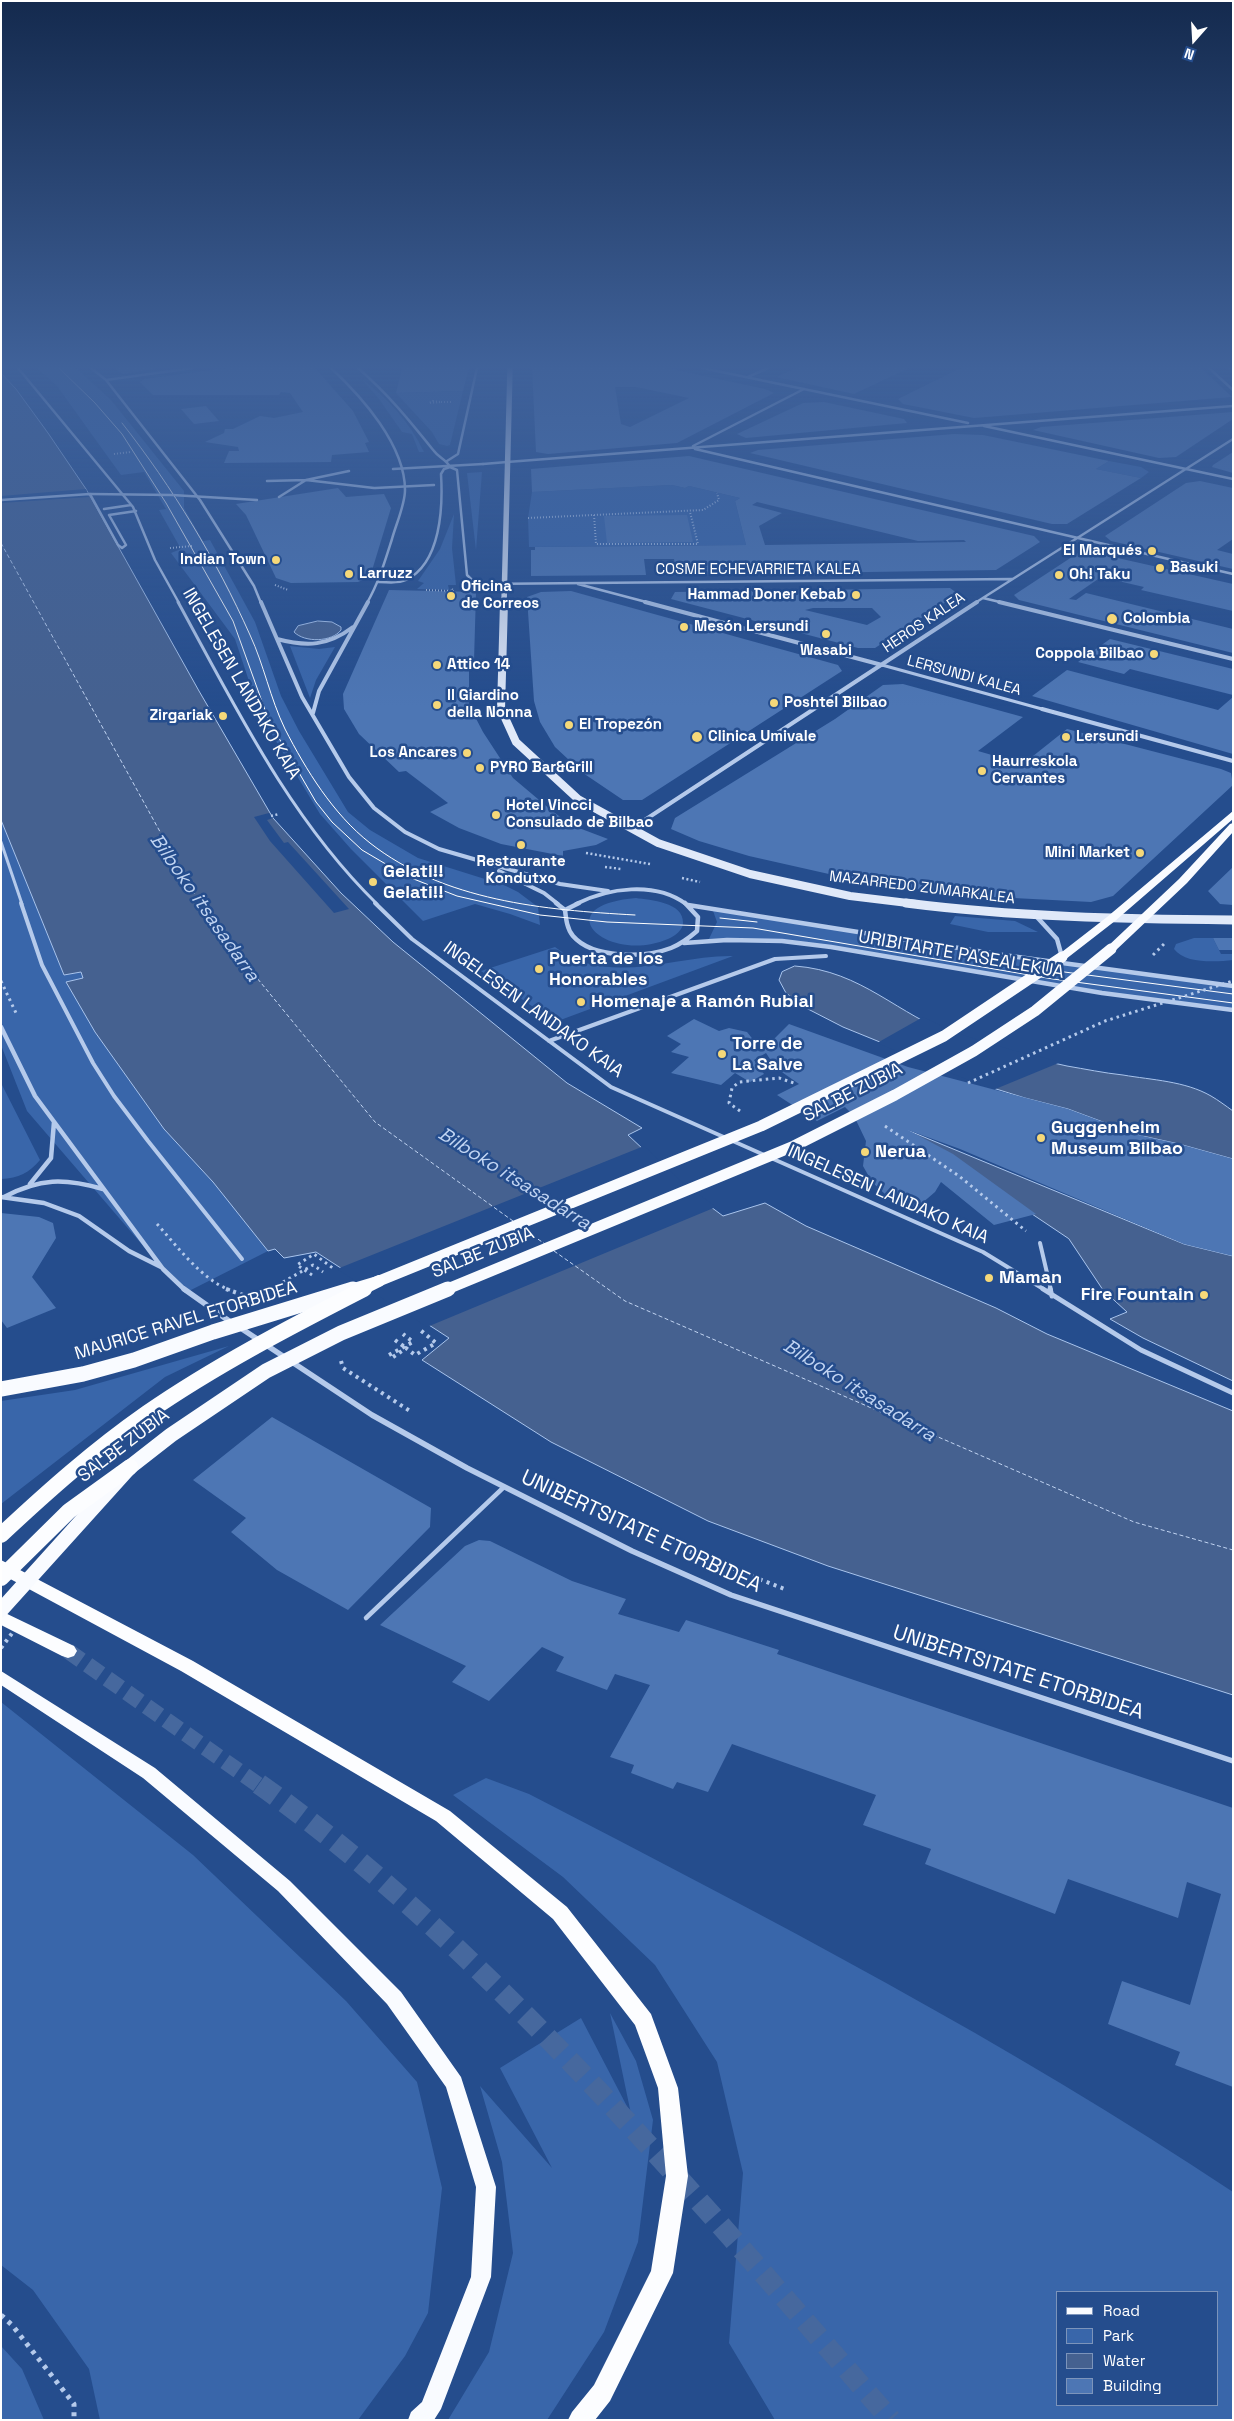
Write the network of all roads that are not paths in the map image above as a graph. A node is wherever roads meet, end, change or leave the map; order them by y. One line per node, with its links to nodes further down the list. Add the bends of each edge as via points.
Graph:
1 (111, 481): 16 (street, INGELESEN LANDAKO KAIA)
2 (185, 481): 27 (street, via 254,586)
3 (304, 481): 13 (street)
4 (314, 481): 11 (street, bridge, via 374,488)
5 (405, 481): 22 (street, via 405,495)
6 (442, 481): 11 (street)
7 (458, 481): 24 (street, COSME ECHEVARRIETA KALEA, via 467,576 482,584)
8 (507, 481): 24 (main road, MAZARREDO ZUMARKALEA)
9 (832, 481): 19 (street)
10 (1165, 481): 19 (street, HEROS KALEA)
11 (442, 485): 22 (street, via 438,530 428,556 408,580)
12 (90, 494): 14 (street); 15 (street, bridge); 18 (street, via 118,545 126,545 109,515)
13 (279, 496)
14 (1, 500)
15 (256, 500)
16 (131, 505): 17 (street); 18 (street, INGELESEN LANDAKO KAIA)
17 (104, 509)
18 (136, 511): 51 (street, INGELESEN LANDAKO KAIA, via 154,560 268,766 344,873 412,939)
19 (1077, 538): 20 (street); 21 (street, HEROS KALEA)
20 (1233, 574)
21 (1012, 579): 23 (street, COSME ECHEVARRIETA KALEA); 25 (street, HEROS KALEA)
22 (379, 582): 26 (street)
23 (572, 583): 24 (street, COSME ECHEVARRIETA KALEA); 29 (street, LERSUNDI KALEA)
24 (504, 584): 35 (main road, MAZARREDO ZUMARKALEA, via 501,710 516,741 559,784)
25 (983, 598): 28 (street); 29 (street, HEROS KALEA)
26 (357, 624): 27 (street, via 332,643 296,644); 31 (street, via 319,691)
27 (277, 639): 31 (street, via 302,697)
28 (1233, 660)
29 (882, 665): 30 (street, LERSUNDI KALEA); 35 (street, HEROS KALEA)
30 (1042, 709): 32 (street, LERSUNDI KALEA)
31 (313, 713): 37 (street, via 349,777 374,808 405,832 430,845)
32 (1233, 761)
33 (1233, 814): 42 (main road, SALBE ZUBIA)
34 (1233, 826): 43 (main road, SALBE ZUBIA)
35 (630, 830): 41 (main road, MAZARREDO ZUMARKALEA, via 719,864 806,887 926,906)
36 (1, 842): 57 (street, via 42,965 93,1062 142,1134)
37 (482, 863): 38 (street, via 560,884); 40 (street, via 544,893)
38 (608, 891): 39 (street, URIBITARTE PASEALEKUA, via 652,891); 40 (street)
39 (688, 904): 45 (street, via 699,924); 48 (street, URIBITARTE PASEALEKUA, via 1003,955)
40 (565, 910): 45 (street, URIBITARTE PASEALEKUA, via 568,929 575,939 607,952 649,954)
41 (1035, 916): 42 (main road, MAZARREDO ZUMARKALEA); 47 (street, via 1057,939)
42 (1111, 919): 43 (main road, MAZARREDO ZUMARKALEA); 47 (main road, SALBE ZUBIA)
43 (1143, 919): 44 (main road, MAZARREDO ZUMARKALEA); 63 (main road, SALBE ZUBIA, bridge, via 1035,1011 974,1051 895,1095 794,1146 341,1333 266,1371)
44 (1233, 920)
45 (684, 943): 49 (street, URIBITARTE PASEALEKUA, via 782,941 1102,994)
46 (826, 956): 51 (street, via 775,959)
47 (1062, 957): 59 (main road, SALBE ZUBIA, bridge, via 944,1036 761,1126)
48 (1233, 986)
49 (1233, 1010)
50 (1, 1027): 52 (street, via 35,1096)
51 (549, 1041): 60 (street, INGELESEN LANDAKO KAIA, via 611,1086 983,1252)
52 (54, 1122): 53 (street, via 51,1158); 54 (street)
53 (30, 1184): 54 (street, via 81,1183); 55 (street)
54 (103, 1189): 58 (street)
55 (2, 1197): 58 (street, via 44,1203 79,1216 129,1251)
56 (1040, 1243): 60 (street)
57 (242, 1259)
58 (163, 1269): 64 (street, UNIBERTSITATE ETORBIDEA, via 187,1292 293,1365 372,1415)
59 (380, 1281): 61 (main road, MAURICE RAVEL ETORBIDEA, bridge, via 213,1332 134,1360 83,1374); 65 (highway, bridge, via 284,1330 167,1400 62,1478)
60 (1052, 1296): 62 (street, INGELESEN LANDAKO KAIA, via 1141,1350)
61 (1, 1389)
62 (1233, 1393)
63 (130, 1467): 67 (highway, SALBE ZUBIA, bridge, via 69,1511); 68 (main road, bridge)
64 (504, 1487): 70 (lane); 73 (street, UNIBERTSITATE ETORBIDEA, via 632,1551 731,1595)
65 (1, 1535)
66 (1, 1566): 75 (highway, via 187,1666 443,1816 560,1913 644,2020 668,2088 676,2176 662,2273 602,2393)
67 (1, 1578)
68 (1, 1610)
69 (1, 1617): 71 (highway)
70 (366, 1618)
71 (68, 1651)
72 (1, 1677): 74 (main road, via 149,1773 284,1886 394,1998 454,2083 486,2186 481,2277 430,2408)
73 (1233, 1761)
74 (418, 2420)
75 (580, 2420)

